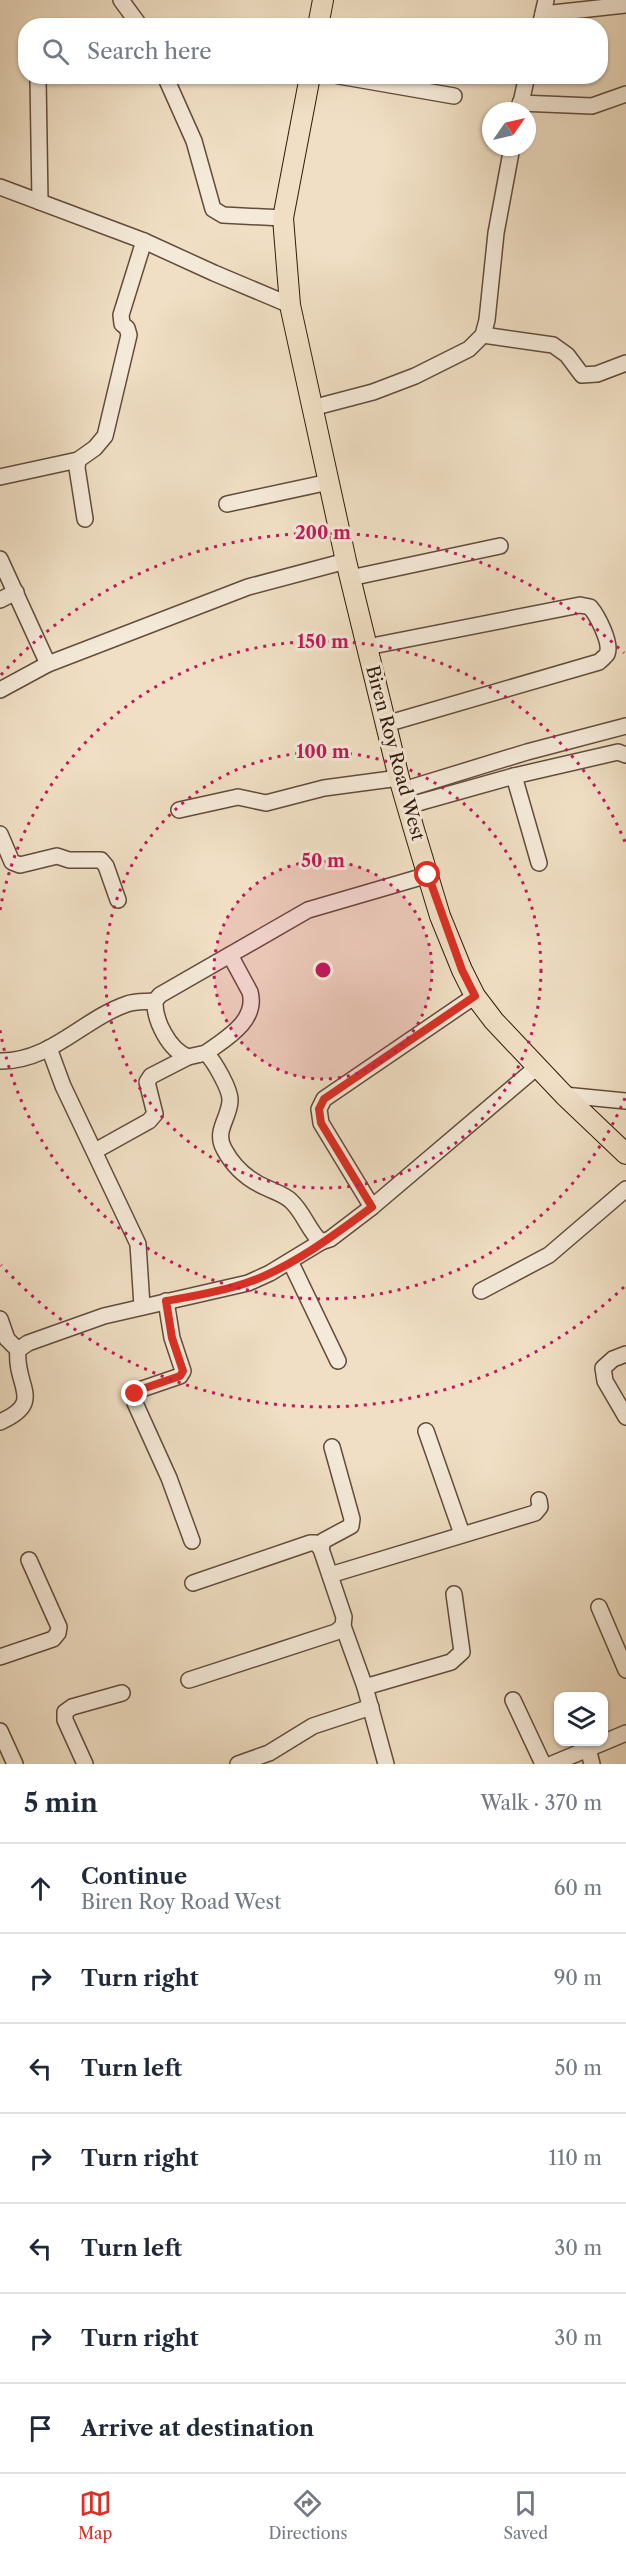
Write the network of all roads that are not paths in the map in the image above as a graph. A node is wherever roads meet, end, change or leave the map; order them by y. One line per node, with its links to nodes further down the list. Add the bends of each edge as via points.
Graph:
1 (122, 0): 5 (street)
2 (323, 0): 6 (main road)
3 (626, 5): 4 (street)
4 (543, 13)
5 (134, 18)
6 (320, 18)
7 (38, 84): 18 (street)
8 (169, 84): 19 (street, via 194,141 213,209 223,215)
9 (308, 84): 19 (main road, Biren Roy Road West)
10 (385, 84): 13 (street)
11 (525, 84): 14 (street)
12 (626, 94): 15 (street, via 592,106)
13 (454, 96)
14 (520, 102)
15 (536, 107)
16 (510, 156): 22 (street)
17 (0, 187): 18 (street)
18 (40, 202): 20 (street)
19 (283, 218): 21 (main road, Biren Roy Road West)
20 (144, 241): 21 (street); 25 (street, via 120,315 129,335 105,436)
21 (290, 305): 24 (main road, Biren Roy Road West)
22 (483, 335): 23 (street, via 553,345 567,355 582,375); 24 (street, via 469,349 415,376)
23 (626, 363)
24 (312, 408): 27 (main road, Biren Roy Road West)
25 (78, 460): 26 (street); 29 (street)
26 (0, 477)
27 (329, 482): 28 (street); 32 (main road, Biren Roy Road West)
28 (227, 504)
29 (85, 519)
30 (500, 546): 32 (street)
31 (0, 558): 33 (street)
32 (348, 569): 35 (main road, Biren Roy Road West); 36 (street, via 248,587)
33 (16, 592): 34 (street); 36 (street)
34 (0, 600)
35 (367, 647): 38 (main road, Biren Roy Road West); 38 (street, via 580,605 590,606 608,645 599,662)
36 (48, 664): 37 (street)
37 (0, 690)
38 (386, 724): 42 (main road, Biren Roy Road West)
39 (626, 726): 42 (street)
40 (626, 755): 41 (street, via 618,752)
41 (514, 776): 42 (street); 45 (street)
42 (403, 791): 43 (street, via 324,788 266,803 238,797); 46 (main road, Biren Roy Road West)
43 (179, 810)
44 (0, 834): 47 (street, via 12,862 20,866 57,856 100,860 106,866)
45 (539, 863)
46 (428, 875): 48 (street, via 308,910); 49 (main road, Biren Roy Road West, via 453,949)
47 (118, 900)
48 (230, 954): 50 (street); 52 (street, via 252,999 245,1022)
49 (475, 996): 55 (main road, Biren Roy Road West); 61 (street, via 324,1099 319,1109 321,1123)
50 (155, 1001): 51 (street, via 129,1003 110,1011); 53 (street, via 159,1021 173,1047)
51 (49, 1048): 54 (street, via 20,1059); 58 (street)
52 (206, 1053): 53 (street); 62 (street, via 231,1101 221,1126 223,1148 247,1178 291,1201)
53 (188, 1057): 58 (street, via 147,1082 154,1114 149,1121)
54 (0, 1061)
55 (537, 1067): 56 (main road, Biren Roy Road West); 61 (street)
56 (564, 1095): 57 (street); 59 (main road, Biren Roy Road West)
57 (626, 1101)
58 (95, 1151): 66 (street, via 138,1244)
59 (626, 1154)
60 (626, 1189): 64 (street, via 556,1250)
61 (372, 1207): 62 (street)
62 (321, 1242): 63 (street)
63 (290, 1261): 65 (street, via 248,1282); 70 (street)
64 (481, 1291)
65 (166, 1301): 66 (street); 77 (street, via 183,1371 180,1376 142,1389 135,1394 135,1403)
66 (142, 1306): 68 (street, via 104,1316)
67 (0, 1320): 68 (street, via 7,1339)
68 (18, 1350): 72 (street, via 26,1398 24,1408)
69 (626, 1354): 71 (street, via 603,1368 604,1381)
70 (338, 1361)
71 (626, 1417)
72 (0, 1422)
73 (426, 1431): 76 (street)
74 (332, 1447): 78 (street, via 352,1519 351,1526 323,1541)
75 (539, 1500): 76 (street, via 540,1507 535,1513)
76 (462, 1534): 80 (street)
77 (192, 1541)
78 (321, 1550): 80 (street); 81 (street, via 310,1543)
79 (29, 1560): 85 (street, via 58,1633 53,1639)
80 (330, 1575): 84 (street, via 344,1617)
81 (193, 1583)
82 (454, 1594): 88 (street, via 462,1652 459,1657)
83 (599, 1607): 86 (street)
84 (343, 1626): 87 (street, via 336,1632); 88 (street)
85 (0, 1657)
86 (626, 1670)
87 (189, 1680)
88 (365, 1687): 91 (street)
89 (122, 1693): 96 (street, via 65,1712)
90 (513, 1700): 99 (street)
91 (371, 1707): 97 (street, via 313,1726 276,1749); 98 (street)
92 (0, 1731): 95 (street)
93 (626, 1733): 94 (street)
94 (588, 1748): 100 (street); 101 (street)
95 (15, 1764)
96 (85, 1764)
97 (238, 1764)
98 (386, 1764)
99 (543, 1764)
100 (552, 1764)
101 (592, 1764)

